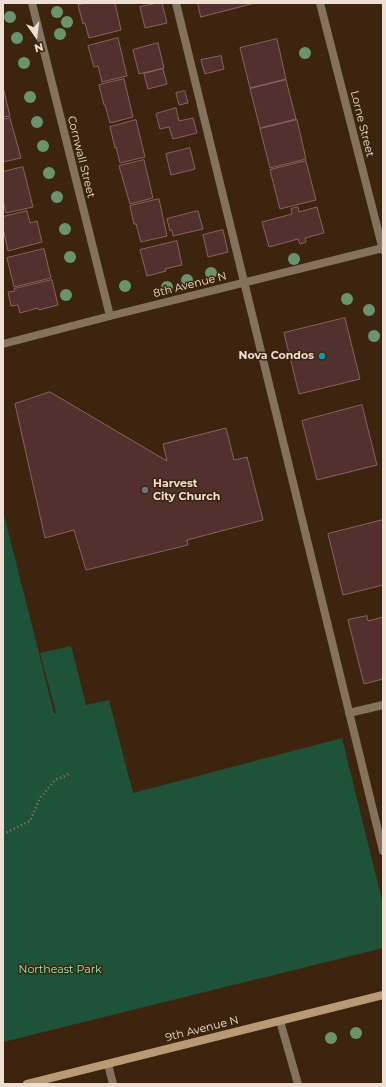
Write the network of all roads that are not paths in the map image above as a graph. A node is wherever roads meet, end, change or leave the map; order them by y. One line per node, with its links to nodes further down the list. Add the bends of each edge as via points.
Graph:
1 (32, 3): 6 (street, Cornwall Street)
2 (176, 3): 5 (street)
3 (320, 3): 4 (street, Lorne Street)
4 (383, 249): 5 (street, 8th Avenue N)
5 (245, 282): 6 (street, 8th Avenue N); 9 (street)
6 (110, 316): 7 (street, 8th Avenue N)
7 (3, 344)
8 (383, 705): 9 (street)
9 (350, 713): 10 (street)
10 (383, 851)
11 (383, 995): 12 (main road, 9th Avenue N)
12 (280, 1021): 13 (main road, 9th Avenue N); 16 (street)
13 (108, 1064): 14 (main road, 9th Avenue N); 15 (street)
14 (27, 1084)
15 (113, 1084)
16 (298, 1084)

